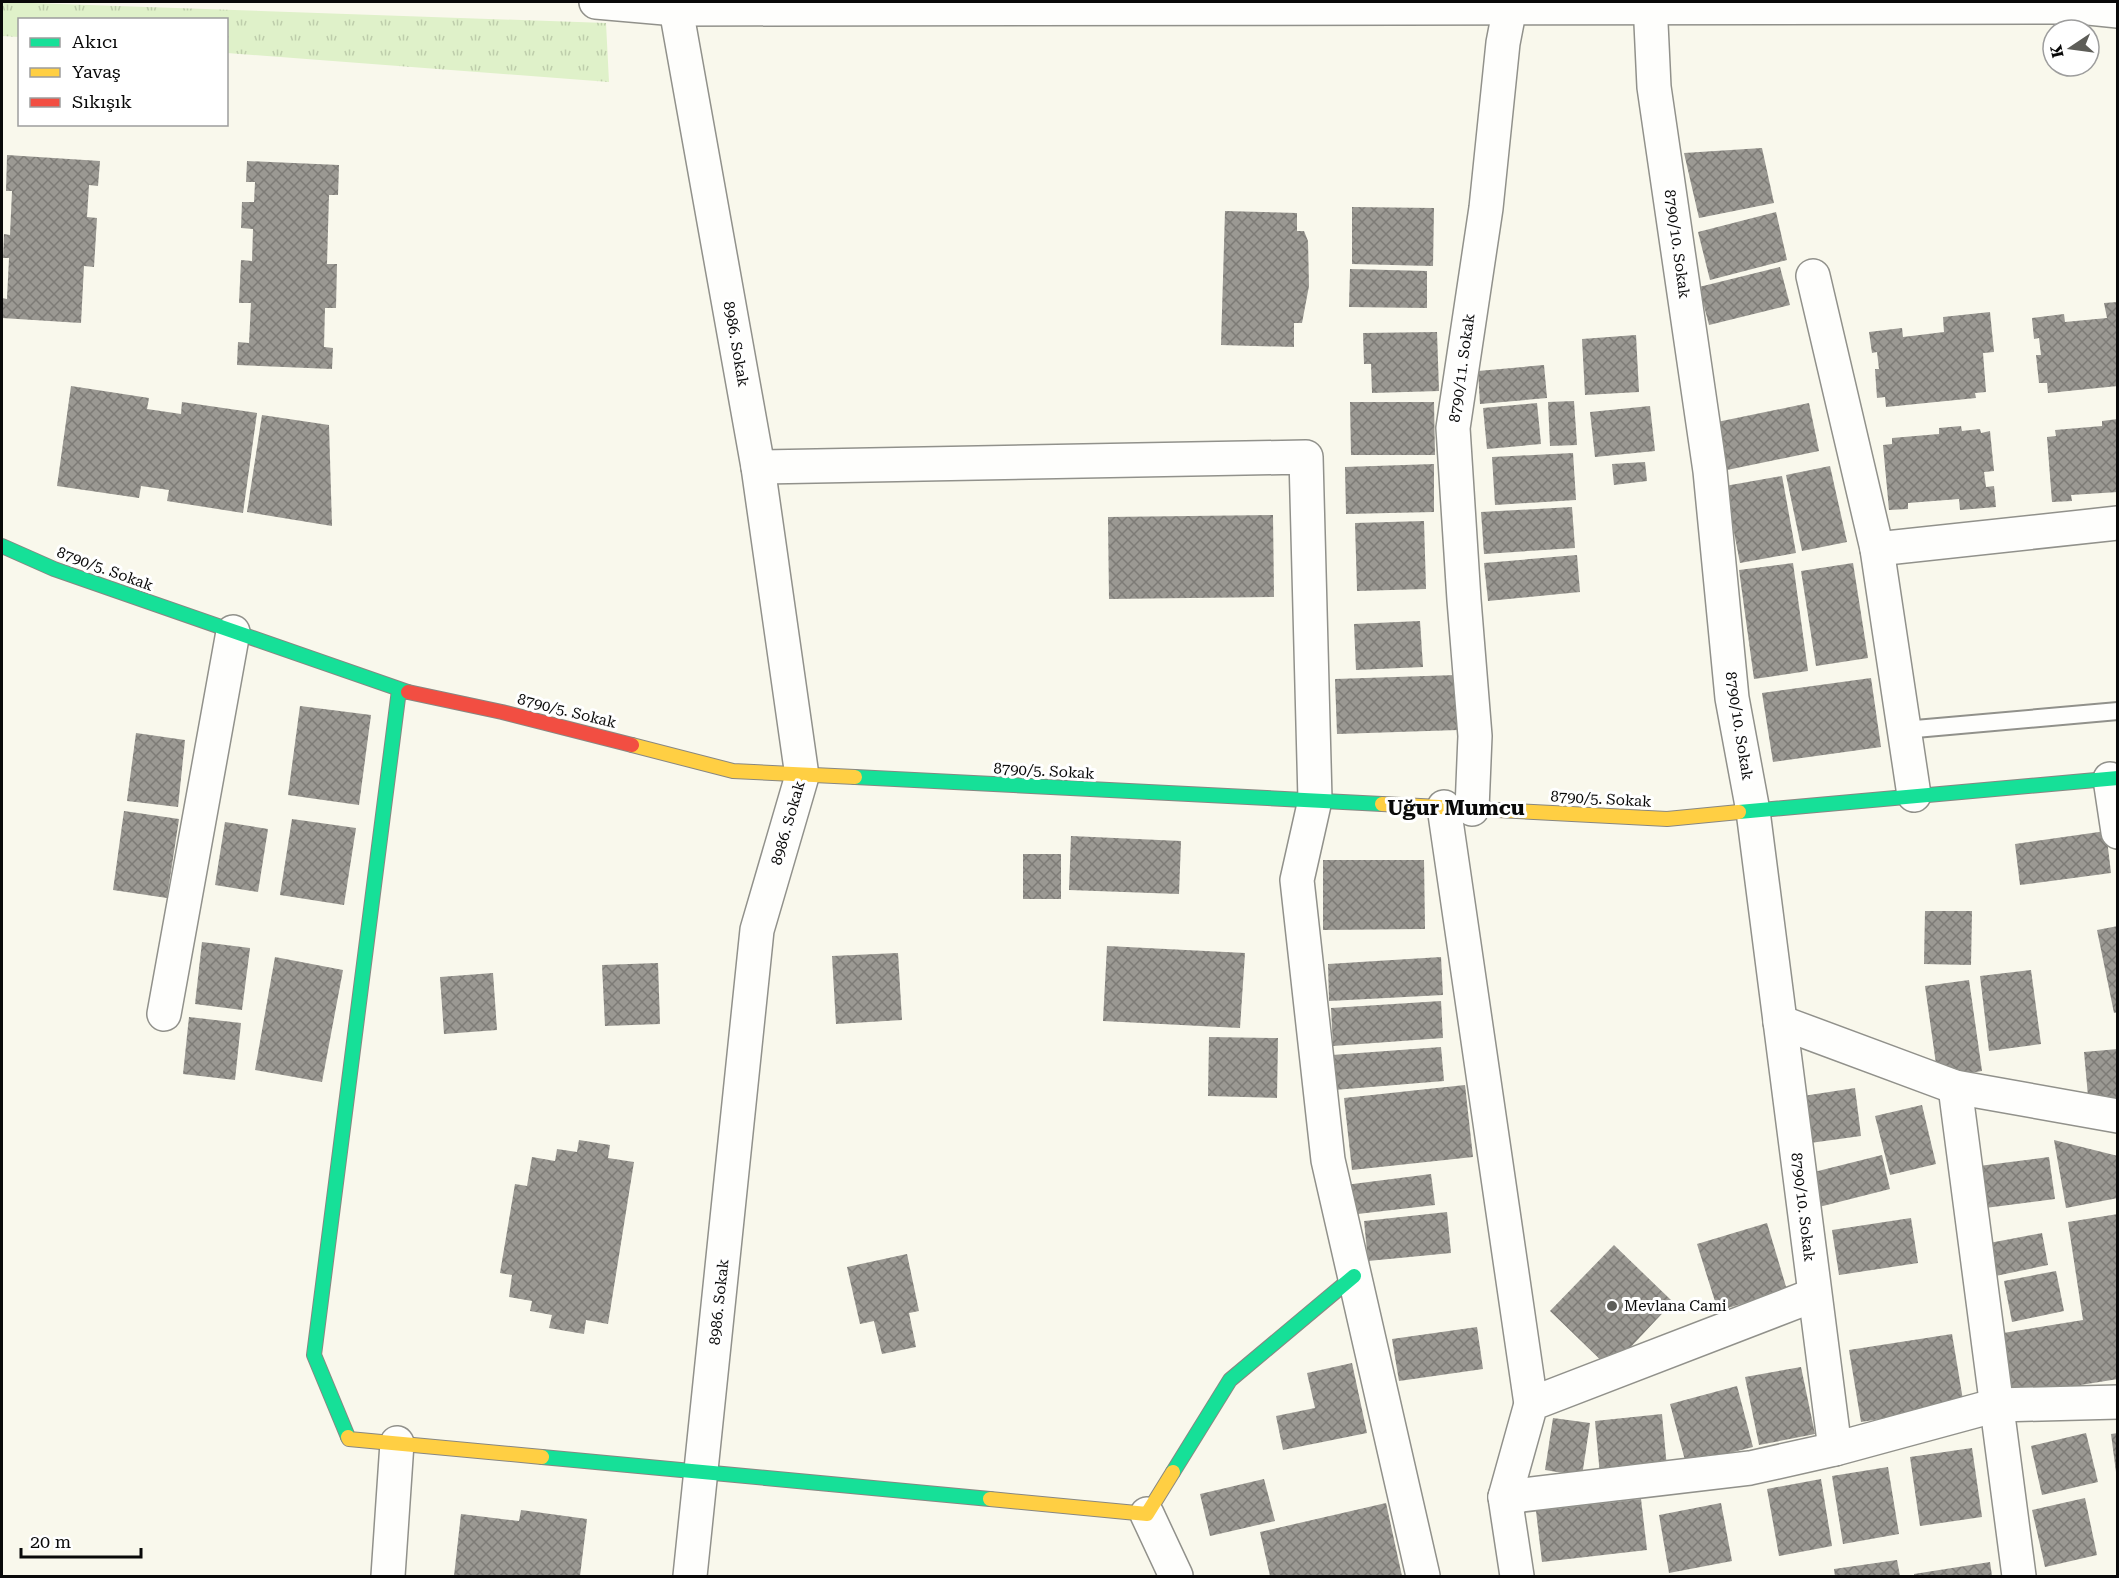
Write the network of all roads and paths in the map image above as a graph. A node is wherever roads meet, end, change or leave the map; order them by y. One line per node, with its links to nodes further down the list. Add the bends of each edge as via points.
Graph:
1 (596, 2): 2 (street)
2 (676, 5): 3 (street); 7 (street, 8986. Sokak)
3 (1510, 5): 4 (street); 19 (street, 8790/11. Sokak, via 1486,208 1453,428 1474,736)
4 (1650, 5): 5 (street, via 2079,7); 20 (street, 8790/10. Sokak, via 1654,87 1710,471 1732,698)
5 (2118, 11)
6 (1813, 276): 10 (street)
7 (758, 467): 15 (street, 8986. Sokak); 18 (street, via 1306,457)
8 (2118, 523): 10 (street)
9 (2, 546): 11 (main road, 8790/5. Sokak, via 54,569)
10 (1877, 549): 14 (street)
11 (233, 632): 12 (main road, 8790/5. Sokak); 22 (street)
12 (399, 690): 15 (main road, 8790/5. Sokak, via 733,771); 31 (main road, via 314,1355 350,1439)
13 (2118, 711): 14 (lane)
14 (1904, 730): 17 (street)
15 (802, 776): 18 (main road, 8790/5. Sokak); 33 (street, 8986. Sokak, via 758,930)
16 (2114, 778): 17 (main road, 8790/5. Sokak); 21 (street)
17 (1914, 795): 20 (main road, 8790/5. Sokak)
18 (1315, 800): 19 (main road, 8790/5. Sokak); 26 (street, via 1297,880 1328,1160)
19 (1458, 808): 20 (main road, 8790/5. Sokak, via 1667,819); 29 (street, 8790/11. Sokak)
20 (1753, 811): 23 (street, 8790/10. Sokak)
21 (2118, 832)
22 (164, 1014)
23 (1780, 1022): 24 (street); 27 (street, 8790/10. Sokak)
24 (1955, 1087): 25 (street); 30 (street)
25 (2118, 1116)
26 (1354, 1276): 35 (main road, via 1230,1380); 39 (street)
27 (1814, 1295): 29 (street); 32 (street, 8790/10. Sokak)
28 (2118, 1402): 30 (street)
29 (1531, 1404): 34 (street)
30 (1997, 1406): 32 (street); 41 (street)
31 (397, 1443): 33 (main road); 36 (street)
32 (1835, 1449): 34 (street, via 1750,1468)
33 (701, 1472): 35 (main road); 37 (street, 8986. Sokak)
34 (1505, 1497): 40 (street)
35 (1147, 1514): 38 (street)
36 (388, 1576)
37 (690, 1576)
38 (1176, 1576)
39 (1423, 1576)
40 (1517, 1576)
41 (2019, 1576)

